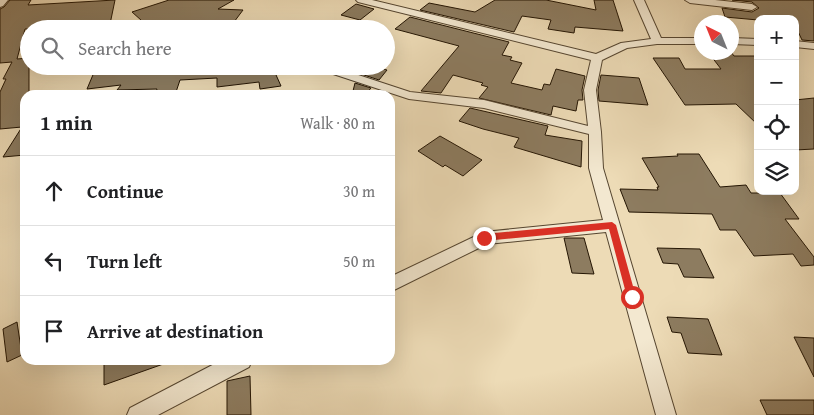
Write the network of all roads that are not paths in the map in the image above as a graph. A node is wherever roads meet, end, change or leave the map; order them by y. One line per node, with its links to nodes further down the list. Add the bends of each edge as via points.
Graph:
1 (4, 0): 6 (street)
2 (361, 0): 14 (street)
3 (639, 0): 8 (street)
4 (690, 0): 5 (street)
5 (710, 1): 7 (street)
6 (0, 4)
7 (752, 7)
8 (657, 41): 9 (street); 14 (street, via 625,45)
9 (694, 41)
10 (739, 41): 11 (street)
11 (754, 42)
12 (799, 44): 13 (street)
13 (814, 46)
14 (597, 58): 18 (street, via 590,90)
15 (347, 75): 16 (street)
16 (393, 90)
17 (395, 90): 18 (street, via 484,104)
18 (596, 132): 19 (street, via 596,168)
19 (612, 225): 20 (street, via 484,238); 23 (street)
20 (395, 282)
21 (232, 365): 22 (street)
22 (137, 415)
23 (666, 415)

